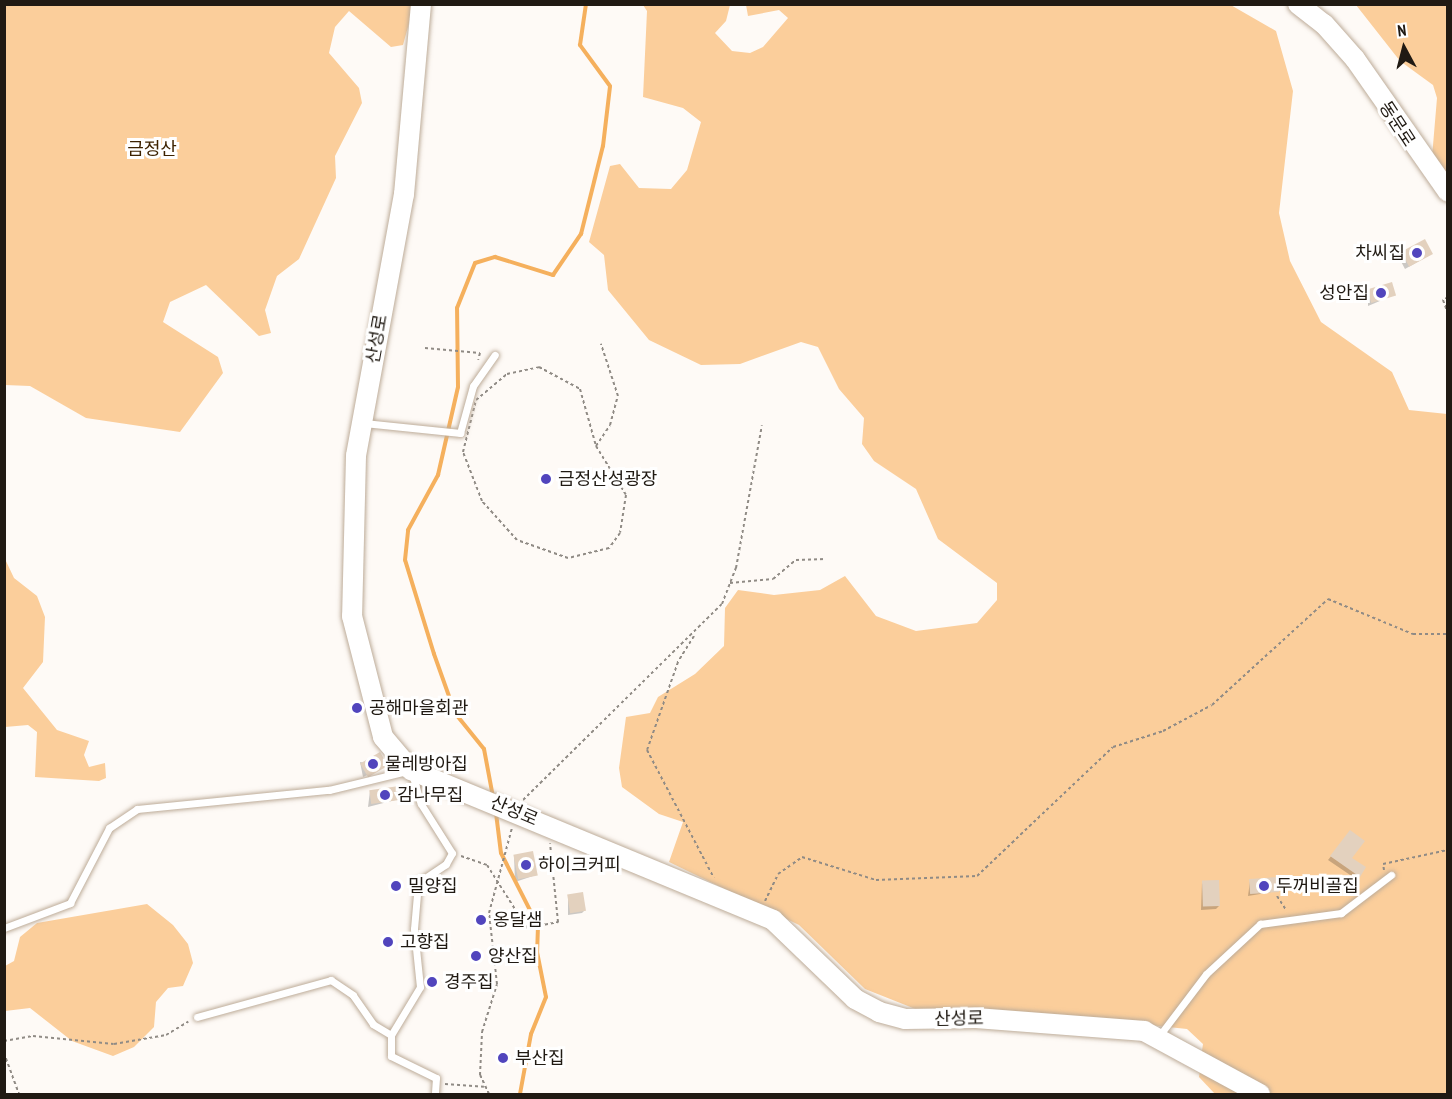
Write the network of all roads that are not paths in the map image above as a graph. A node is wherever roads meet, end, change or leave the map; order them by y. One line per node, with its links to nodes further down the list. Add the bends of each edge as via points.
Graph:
1 (421, 4): 5 (main road, 산성로, via 404,194)
2 (1298, 4): 3 (main road, 동문로, via 1355,59)
3 (1448, 192)
4 (495, 355): 5 (lane, via 473,386 460,433)
5 (362, 422): 6 (main road, 산성로, via 356,456 352,616 383,736)
6 (411, 770): 8 (lane, via 328,790 137,809 109,828 70,903); 10 (lane, via 421,804 452,853 446,864 418,883 414,929 420,987); 11 (main road, 산성로, via 759,915 795,936 855,999 891,1016 1127,1027)
7 (1391, 875): 11 (lane, via 1341,913 1260,924 1206,974)
8 (4, 928)
9 (197, 1017): 10 (lane, via 331,980 353,994 373,1024)
10 (391, 1035): 12 (lane, via 392,1056 436,1083)
11 (1159, 1036): 13 (main road, 산성로)
12 (435, 1095)
13 (1260, 1095)

